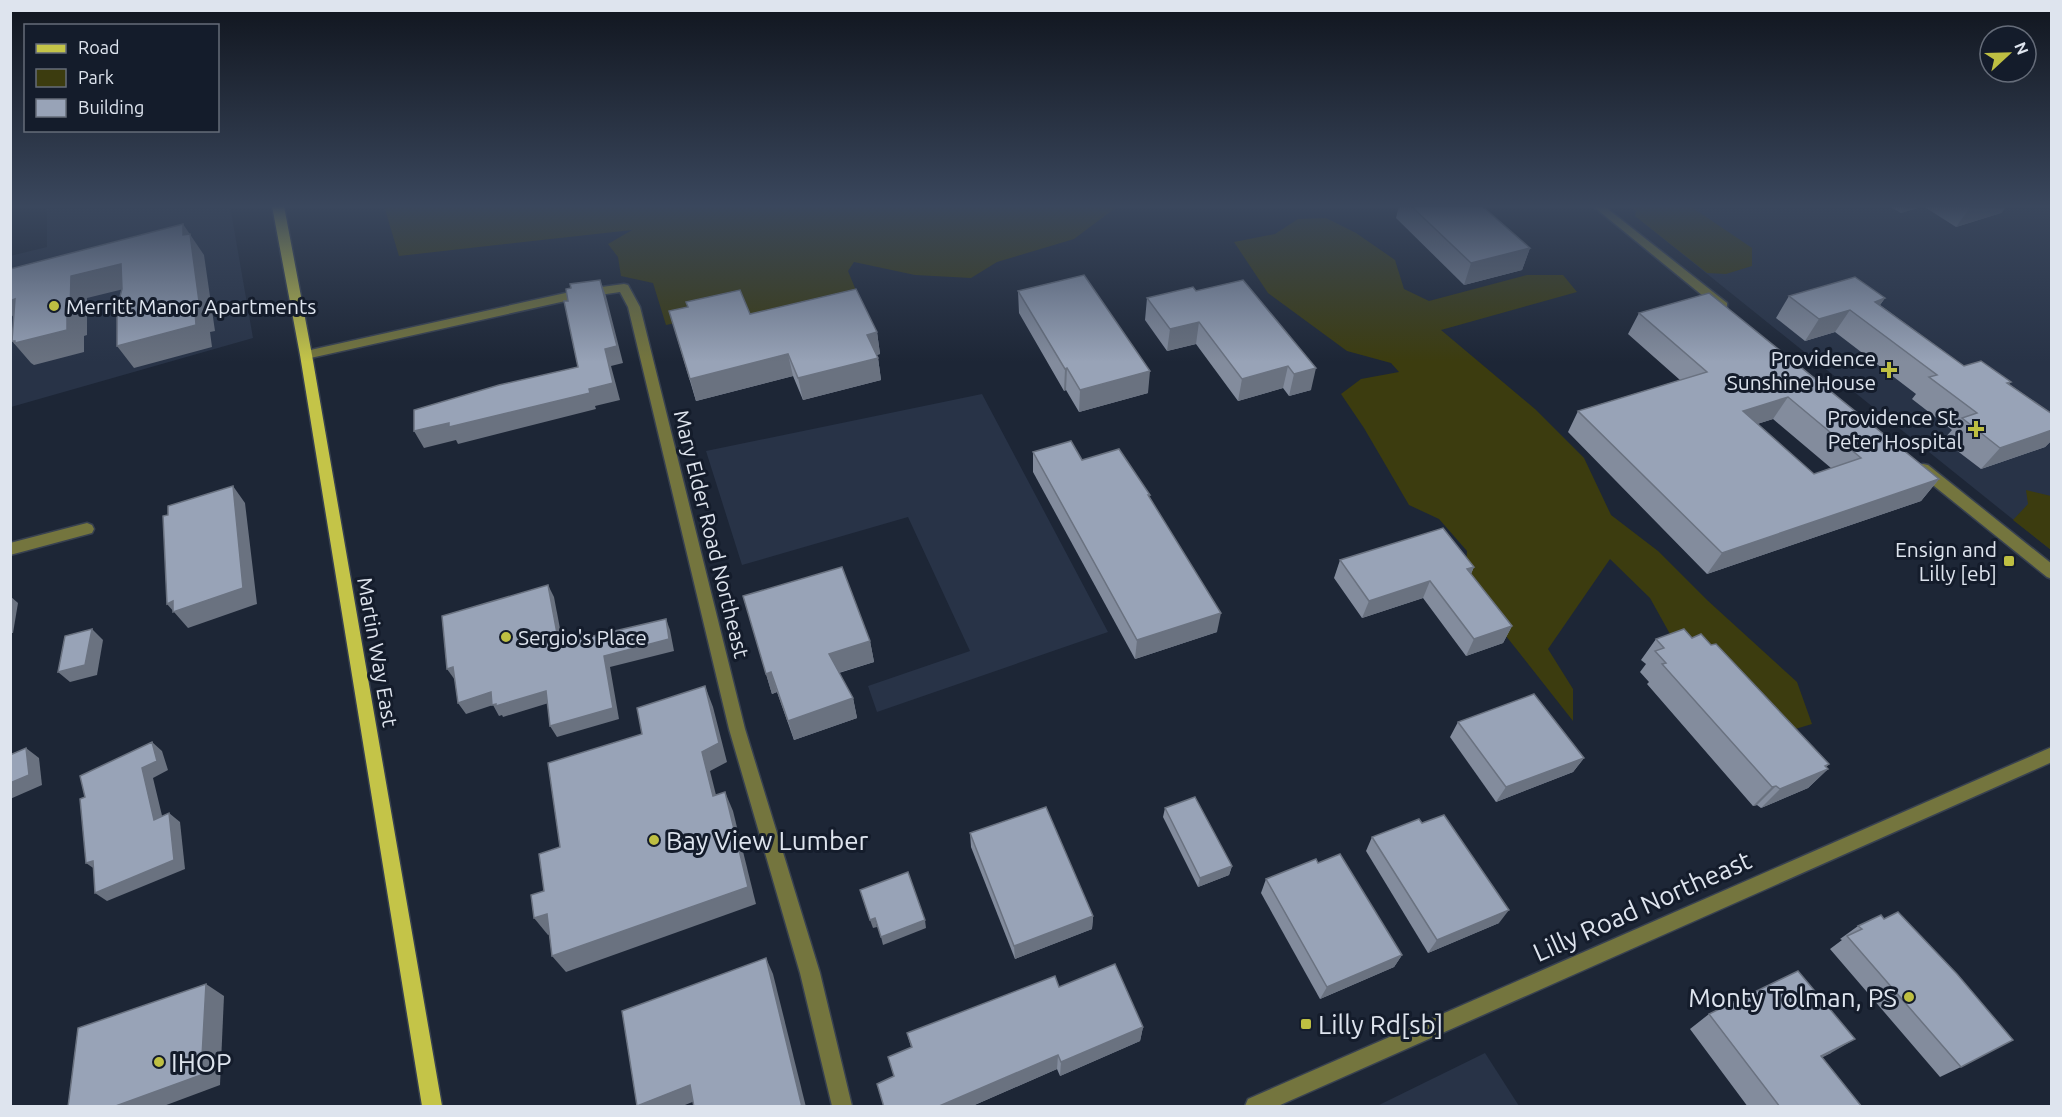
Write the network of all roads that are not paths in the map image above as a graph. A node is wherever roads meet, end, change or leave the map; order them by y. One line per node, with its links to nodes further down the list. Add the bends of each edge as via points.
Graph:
1 (288, 258): 4 (main road, Martin Way East)
2 (1663, 258): 3 (street)
3 (1731, 313)
4 (306, 355): 10 (main road, Martin Way East); 11 (street, Mary Elder Road Northeast, via 579,294 624,288 634,307 737,729 810,973)
5 (1910, 458): 8 (street)
6 (87, 529): 7 (street)
7 (10, 549)
8 (2052, 573)
9 (2052, 754): 12 (street, Lilly Road Northeast)
10 (432, 1107)
11 (842, 1107)
12 (1256, 1107)

